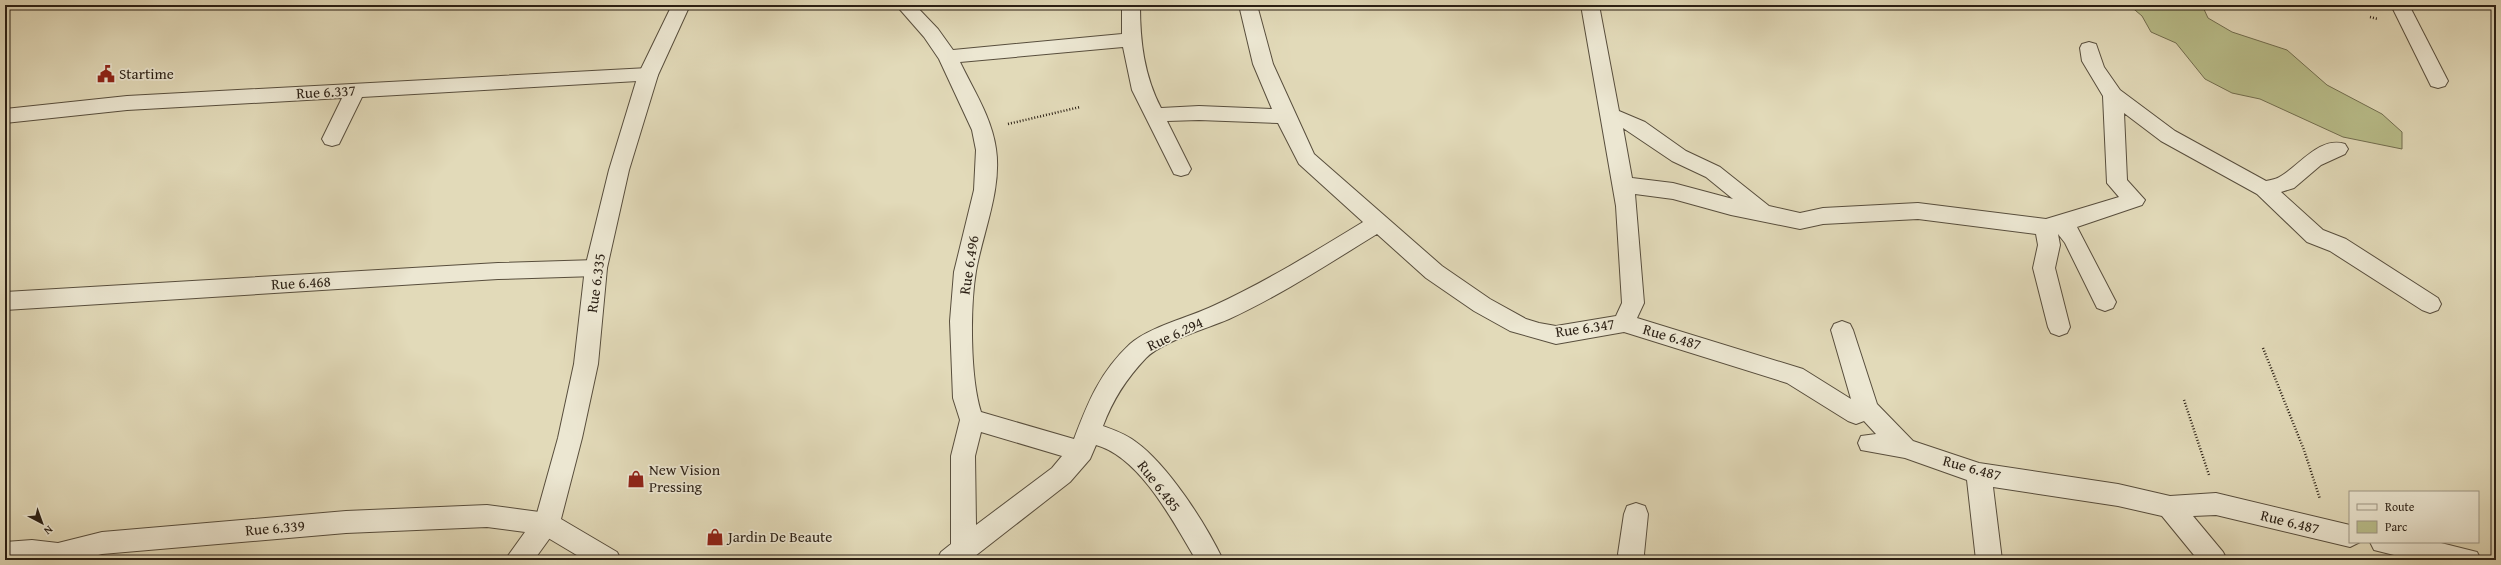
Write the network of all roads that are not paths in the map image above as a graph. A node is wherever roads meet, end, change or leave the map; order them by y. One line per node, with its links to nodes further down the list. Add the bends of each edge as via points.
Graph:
1 (681, 5): 10 (street, Rue 6.335)
2 (905, 5): 9 (street, Rue 6.496, via 931,33)
3 (1132, 5): 7 (street)
4 (1248, 5): 17 (street, Rue 6.347, via 1263,64)
5 (1590, 5): 15 (street, Rue 6.347)
6 (2400, 5): 11 (street)
7 (1131, 40): 9 (street, via 1040,46); 14 (street, via 1142,90)
8 (2090, 48): 13 (street, via 2090,58)
9 (948, 57): 34 (street, Rue 6.496, via 982,130 986,150 984,190 965,272 961,321 965,398)
10 (648, 75): 12 (street, Rue 6.337); 26 (street, Rue 6.335, via 619,170)
11 (2438, 81)
12 (356, 90): 16 (street, Rue 6.337, via 127,103); 18 (street)
13 (2113, 95): 22 (street, via 2168,136); 25 (street, via 2117,183 2134,200)
14 (1154, 115): 17 (street, via 1199,113); 20 (street)
15 (1611, 115): 21 (street, Rue 6.347); 23 (street, via 1638,127 1679,156 1713,172)
16 (5, 116)
17 (1285, 116): 24 (street, Rue 6.347, via 1306,159)
18 (332, 139)
19 (2338, 149): 22 (street, via 2314,160 2287,183)
20 (1181, 169)
21 (1624, 185): 23 (street, via 1673,191); 30 (street, Rue 6.347, via 1630,235 1633,303)
22 (2264, 189): 29 (street, via 2315,236 2338,245)
23 (1763, 213): 25 (street, via 1800,221 1823,216 1918,211)
24 (1378, 223): 30 (street, Rue 6.347, via 1434,272 1518,325 1556,335); 35 (street, Rue 6.294, via 1273,287 1220,313 1166,335 1139,350 1103,394)
25 (2054, 226): 28 (street, via 2073,238); 31 (street, via 2044,268)
26 (596, 268): 27 (street, Rue 6.468, via 498,271); 41 (street, Rue 6.335, via 586,364)
27 (5, 301)
28 (2105, 302)
29 (2430, 304)
30 (1624, 323): 33 (street, Rue 6.487, via 1795,376 1856,414)
31 (2060, 327)
32 (1842, 330): 33 (street, via 1860,392)
33 (1868, 410): 37 (street, Rue 6.487)
34 (972, 420): 35 (street, Rue 6.485); 45 (street, via 963,456)
35 (1085, 442): 45 (street, Rue 6.294, via 1061,475); 49 (street, Rue 6.485, via 1113,440 1130,451 1172,500)
36 (1870, 443): 37 (street)
37 (1905, 448): 38 (street, Rue 6.487)
38 (1979, 474): 39 (street, Rue 6.487, via 2118,495); 51 (street)
39 (2170, 507): 42 (street, Rue 6.487, via 2216,504); 52 (street)
40 (1636, 514): 50 (street, via 1631,554)
41 (547, 524): 46 (street, Rue 6.339, via 487,516 346,522 102,543); 47 (street, Rue 6.335); 48 (street)
42 (2340, 534)
43 (2388, 543): 53 (street)
44 (5, 553): 46 (street, Rue 6.339, via 32,551)
45 (957, 554)
46 (55, 557)
47 (518, 560)
48 (608, 560)
49 (1210, 560)
50 (1633, 560)
51 (1989, 560)
52 (2214, 560)
53 (2468, 560)

